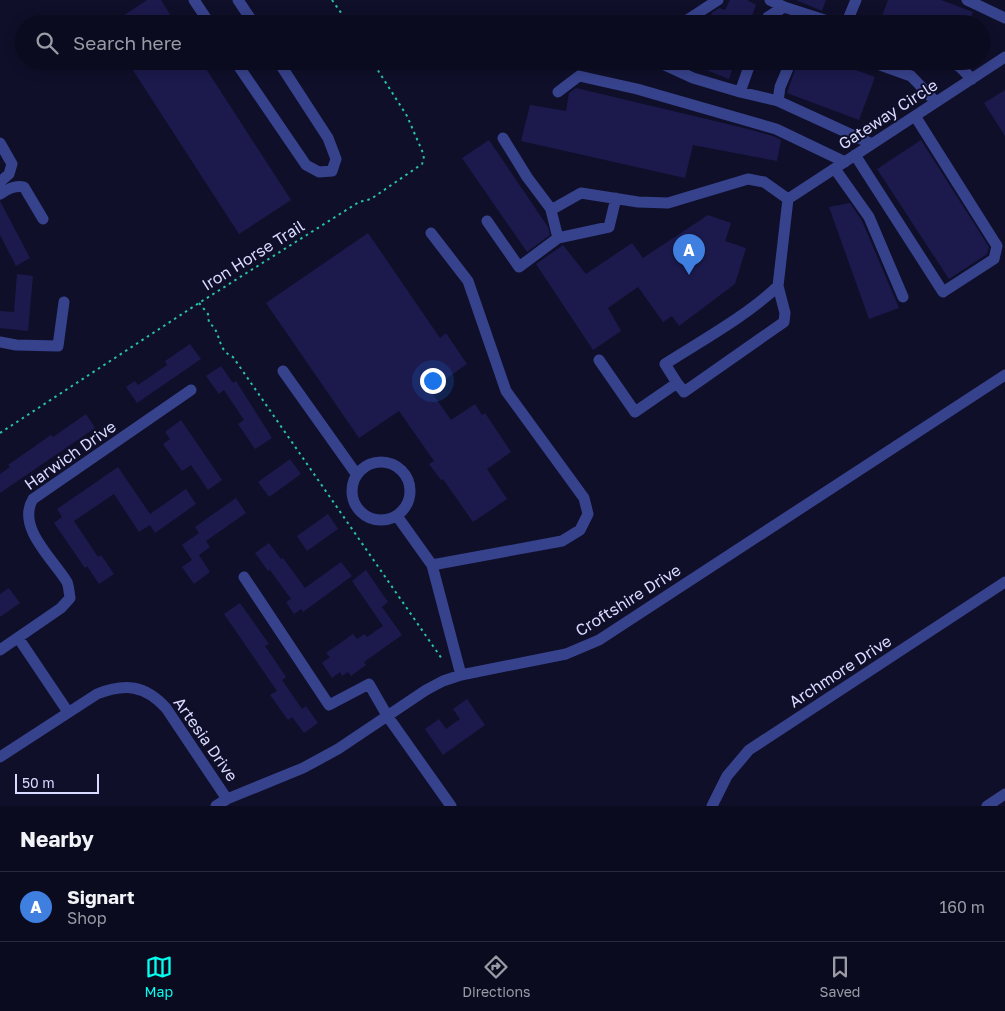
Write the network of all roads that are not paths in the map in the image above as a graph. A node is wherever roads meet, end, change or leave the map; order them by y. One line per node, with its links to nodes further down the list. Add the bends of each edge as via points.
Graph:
1 (194, 0): 8 (street)
2 (238, 0): 9 (street)
3 (718, 0): 10 (street)
4 (770, 0): 7 (street)
5 (856, 0): 13 (street)
6 (967, 0): 14 (street)
7 (784, 7): 11 (street); 12 (street)
8 (204, 15)
9 (248, 15)
10 (695, 15)
11 (771, 15)
12 (809, 15)
13 (850, 15)
14 (1005, 18)
15 (1003, 61): 16 (street, Gateway Circle)
16 (990, 69)
17 (242, 70): 18 (street, via 306,165 319,172 332,172 336,159 328,138)
18 (284, 70)
19 (676, 70): 27 (street)
20 (748, 70): 27 (street)
21 (787, 70): 28 (street)
22 (894, 70): 29 (street, via 911,76)
23 (963, 70): 25 (street)
24 (988, 70): 25 (street, Gateway Circle)
25 (972, 79): 29 (street, Gateway Circle)
26 (558, 92): 34 (street, via 579,76 637,89 776,129)
27 (740, 92): 28 (street)
28 (778, 101): 33 (street)
29 (936, 102): 30 (street, Gateway Circle)
30 (915, 116): 33 (street, Gateway Circle); 34 (street, via 997,246 994,259 972,274 943,292)
31 (503, 138): 40 (street)
32 (0, 144): 36 (street, via 12,164 9,174)
33 (872, 144): 34 (street, Gateway Circle)
34 (850, 159): 35 (street, Gateway Circle)
35 (835, 168): 39 (street, Gateway Circle); 46 (street, via 869,217)
36 (0, 182)
37 (0, 194): 41 (street, via 24,186)
38 (616, 198): 39 (street, via 668,203 748,179 764,182); 40 (street, via 581,193); 44 (street, via 609,227)
39 (788, 199): 45 (street)
40 (551, 209): 44 (street)
41 (43, 219)
42 (487, 221): 44 (street, via 519,267)
43 (431, 233): 56 (street, via 468,281 506,392 584,498 588,514 580,530 562,541)
44 (558, 238)
45 (778, 286): 52 (street, via 784,322); 52 (street, via 745,312 665,364)
46 (903, 296)
47 (64, 302): 48 (street, via 58,346)
48 (0, 342)
49 (599, 360): 52 (street, via 635,412)
50 (282, 371): 54 (street)
51 (1005, 375): 61 (street, Croftshire Drive, via 599,640 566,654)
52 (680, 387)
53 (191, 390): 59 (street, Harwich Drive, via 33,499 28,507 30,529 68,584 70,598)
54 (357, 475): 55 (street, via 352,494 360,512 378,521); 55 (street, via 363,468 381,462 405,474 409,483 409,502)
55 (397, 516): 56 (street)
56 (432, 565): 61 (street)
57 (244, 578): 63 (street, via 329,705 369,684)
58 (1005, 582): 69 (street, Archmore Drive, via 749,750 727,776)
59 (18, 639): 60 (street, Harwich Drive); 62 (street)
60 (0, 650)
61 (461, 675): 63 (street, Croftshire Drive, via 426,690)
62 (68, 712): 64 (street, Artesia Drive); 66 (street, Artesia Drive, via 110,689 136,688 148,693 166,708)
63 (388, 717): 66 (street, Croftshire Drive, via 304,768); 68 (street)
64 (0, 757)
65 (1005, 794): 70 (street)
66 (227, 799): 67 (street, Croftshire Drive)
67 (216, 806)
68 (451, 806)
69 (712, 806)
70 (987, 806)

